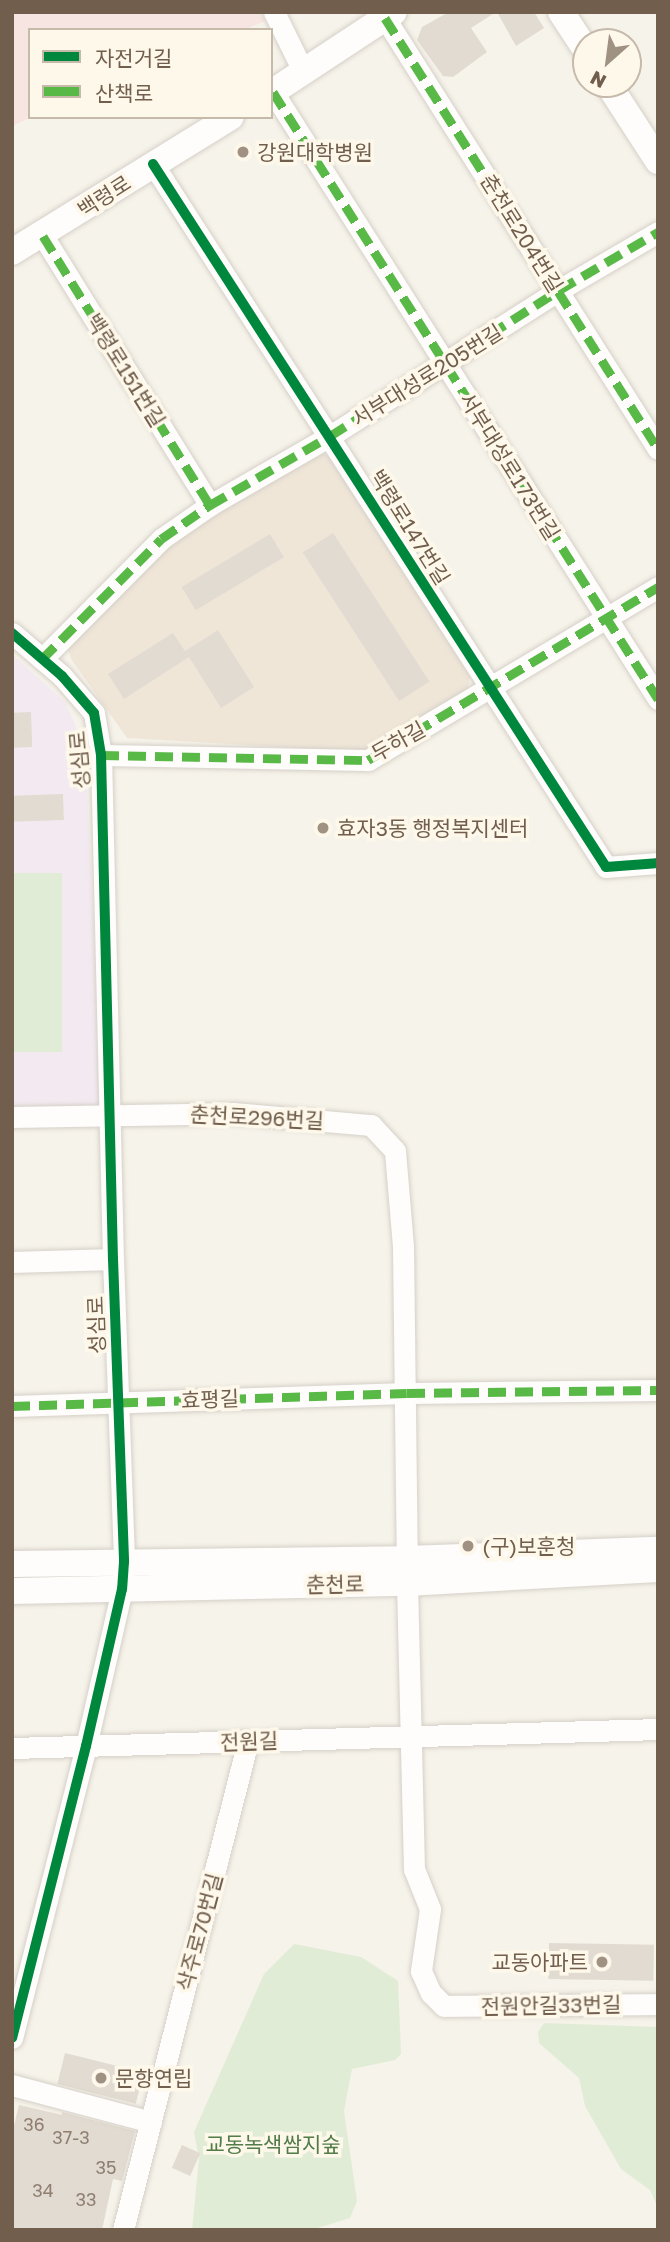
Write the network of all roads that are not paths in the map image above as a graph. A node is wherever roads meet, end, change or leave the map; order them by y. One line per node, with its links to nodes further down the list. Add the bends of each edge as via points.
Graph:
1 (274, 12): 5 (street)
2 (561, 12): 4 (street)
3 (390, 15): 5 (street); 15 (street, 춘천로204번길)
4 (572, 29)
5 (303, 73): 6 (street)
6 (273, 92)
7 (273, 95): 16 (street, 서부대성로173번길)
8 (617, 98): 10 (street)
9 (228, 119): 11 (street, 백령로)
10 (658, 161)
11 (153, 164): 13 (street, 백령로); 17 (street, 백령로147번길)
12 (658, 232): 15 (street, 서부대성로205번길)
13 (43, 236): 14 (street, 백령로); 19 (street, 백령로151번길)
14 (12, 252)
15 (559, 290): 16 (street, 서부대성로205번길); 18 (street, 춘천로204번길)
16 (446, 365): 17 (street, 서부대성로205번길); 21 (street, 서부대성로173번길)
17 (330, 436): 19 (street, 서부대성로205번길); 24 (street, 백령로147번길)
18 (658, 449)
19 (210, 505): 23 (street, 서부대성로205번길, via 161,539)
20 (658, 587): 21 (street, 두하길)
21 (606, 616): 24 (street, 두하길); 25 (street, 서부대성로173번길)
22 (12, 633): 23 (street, 성심로)
23 (42, 659): 26 (street, 성심로, via 94,713)
24 (490, 688): 26 (street, 두하길, via 368,760); 27 (street, 백령로147번길, via 606,867)
25 (658, 699)
26 (101, 755): 28 (street, 성심로)
27 (658, 863)
28 (110, 1114): 29 (street, 춘천로296번길); 30 (street, 성심로); 33 (street, 춘천로296번길, via 233,1113 371,1125 395,1151)
29 (12, 1117)
30 (113, 1259): 31 (street); 34 (street, 성심로)
31 (12, 1262)
32 (658, 1390): 33 (street, 효평길)
33 (407, 1393): 34 (street, 효평길); 40 (street)
34 (119, 1402): 35 (street, 효평길); 37 (street, 성심로)
35 (12, 1406)
36 (658, 1550): 40 (street, 춘천로)
37 (124, 1562): 38 (street, 춘천로); 40 (street, 춘천로); 41 (street, 성심로)
38 (12, 1564)
39 (658, 1569): 40 (street, 춘천로)
40 (407, 1571): 41 (street, 춘천로); 44 (street)
41 (122, 1589): 42 (street, 춘천로); 46 (street, 성심로)
42 (12, 1591)
43 (658, 1730): 44 (street, 전원길)
44 (413, 1737): 45 (street, 전원길); 48 (street, 전원안길33번길, via 414,1868 430,1909 421,1971 431,1993 444,2006)
45 (247, 1741): 46 (street, 전원길); 51 (street, 삭주로70번길)
46 (86, 1746): 47 (street, 전원길); 49 (street, 성심로)
47 (12, 1748)
48 (658, 2004)
49 (12, 2038)
50 (12, 2085): 51 (street)
51 (152, 2122): 52 (street, 삭주로70번길)
52 (123, 2230)

